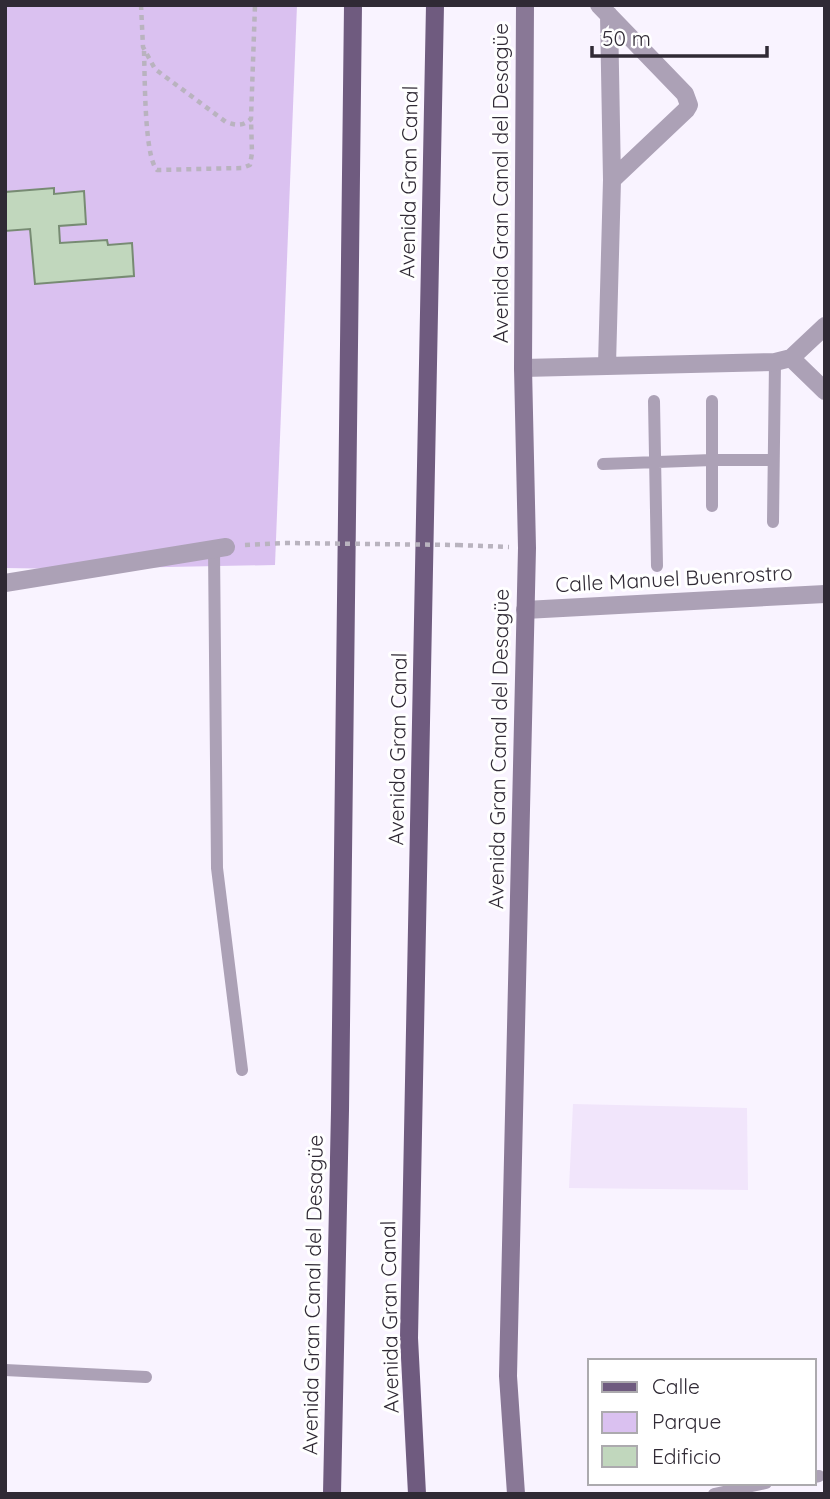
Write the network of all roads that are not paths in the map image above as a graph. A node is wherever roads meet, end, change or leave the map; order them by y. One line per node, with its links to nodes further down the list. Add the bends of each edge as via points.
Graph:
1 (353, 5): 28 (main road, Avenida Gran Canal del Desagüe)
2 (435, 5): 29 (main road, Avenida Gran Canal, via 409,1338)
3 (525, 5): 9 (street, Avenida Gran Canal del Desagüe)
4 (604, 10): 5 (street); 5 (street, via 685,94 689,105)
5 (612, 180): 8 (street)
6 (825, 327): 7 (street)
7 (783, 360): 8 (street); 10 (street); 14 (lane)
8 (607, 365): 9 (street)
9 (523, 368): 23 (street, Avenida Gran Canal del Desagüe)
10 (825, 391)
11 (654, 401): 15 (lane)
12 (712, 401): 13 (lane)
13 (712, 460): 14 (lane); 15 (lane); 17 (lane)
14 (773, 460): 18 (lane)
15 (654, 462): 16 (lane); 20 (lane)
16 (603, 464)
17 (712, 506)
18 (772, 522)
19 (220, 548): 21 (street); 24 (lane, via 217,868)
20 (657, 566)
21 (5, 583)
22 (825, 594): 23 (street, Calle Manuel Buenrostro)
23 (525, 610): 30 (street, Avenida Gran Canal del Desagüe, via 508,1376)
24 (242, 1070)
25 (5, 1370): 26 (lane)
26 (146, 1377)
27 (758, 1487): 31 (lane)
28 (332, 1494)
29 (418, 1494)
30 (516, 1494)
31 (714, 1494)

